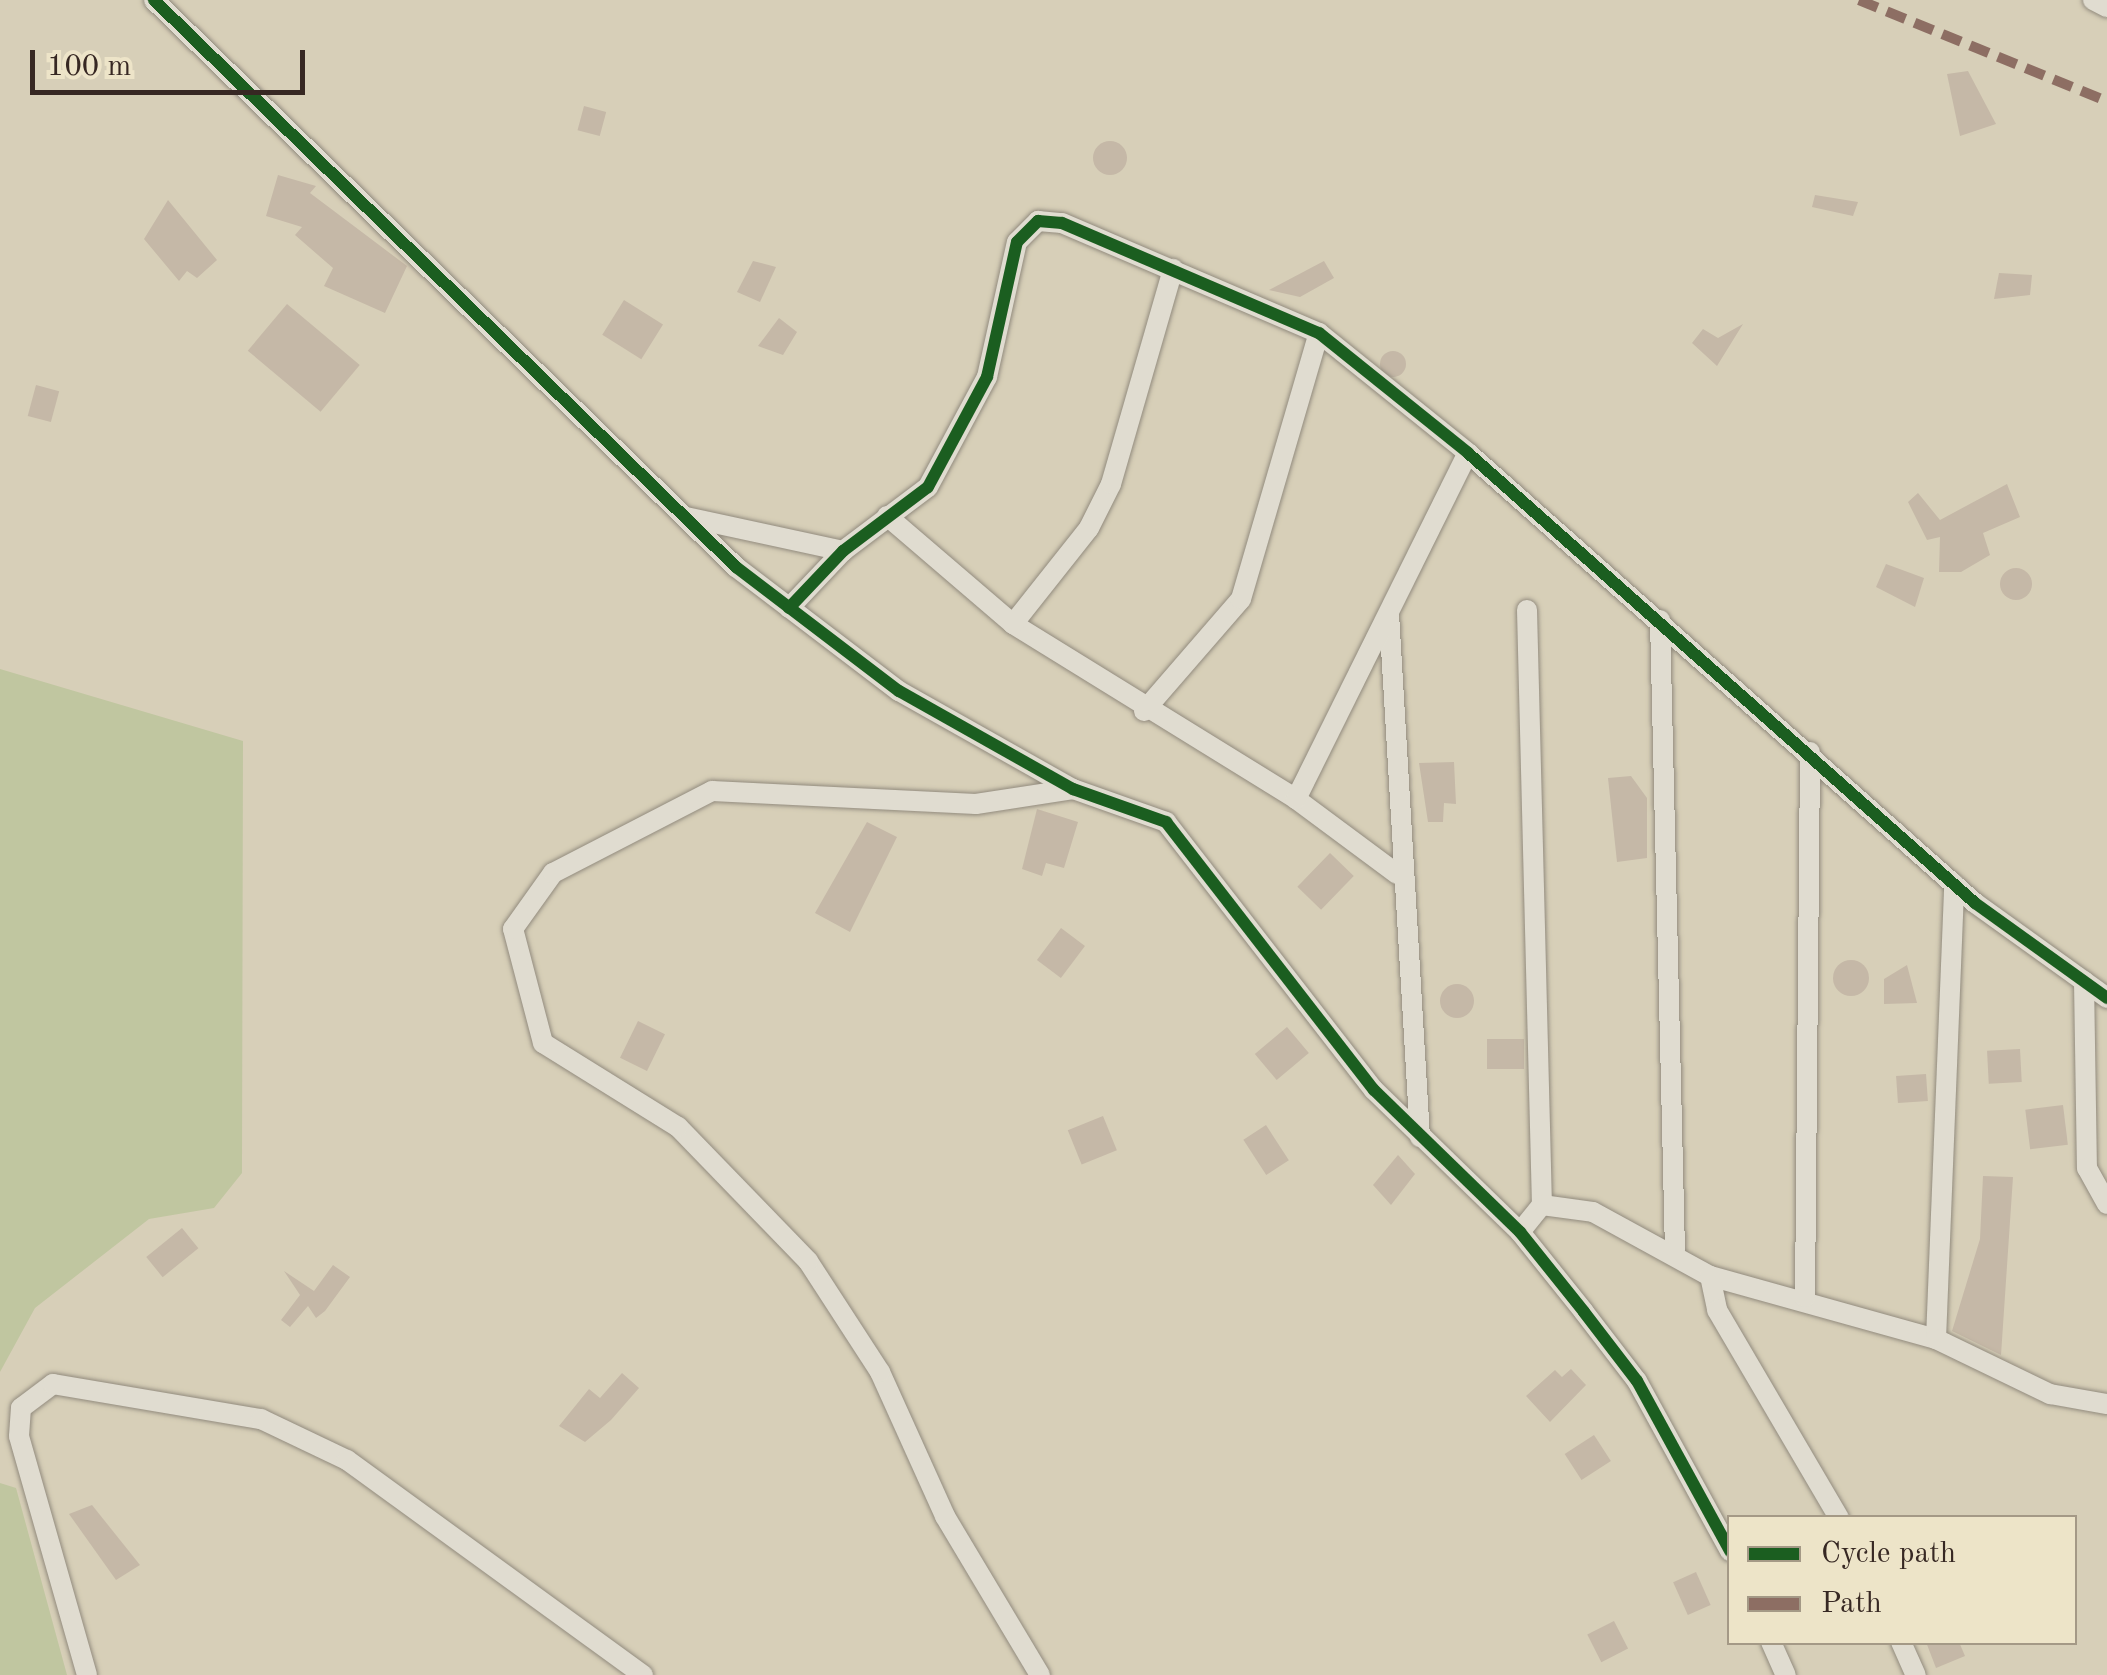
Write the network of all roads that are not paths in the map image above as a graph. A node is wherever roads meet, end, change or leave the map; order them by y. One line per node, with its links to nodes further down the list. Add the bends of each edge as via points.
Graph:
1 (154, 0): 7 (street)
2 (2093, 0): 3 (street)
3 (2107, 7)
4 (1173, 269): 5 (street); 8 (street, via 1062,223 1026,227 987,377 958,442 928,488); 14 (street, via 1111,484 1089,528)
5 (1319, 333): 6 (street); 15 (street, via 1241,599)
6 (1468, 453): 12 (street); 13 (street)
7 (684, 516): 9 (street); 10 (street)
8 (887, 516): 9 (street); 14 (street)
9 (844, 550): 10 (street)
10 (789, 608): 17 (street, via 899,692)
11 (1527, 610): 25 (street)
12 (1389, 614): 18 (street); 19 (street)
13 (1660, 620): 16 (street); 27 (street)
14 (1013, 624): 15 (street)
15 (1144, 712): 18 (street)
16 (1810, 752): 20 (street); 29 (street)
17 (1073, 789): 23 (street, via 1166,822); 38 (street, via 976,804 712,791 553,874 513,930 543,1043 678,1127 808,1261 880,1372 944,1516)
18 (1296, 799): 19 (street)
19 (1397, 874): 23 (street)
20 (1954, 884): 21 (street); 30 (street)
21 (2084, 981): 22 (street); 24 (street, via 2087,1168)
22 (2107, 998)
23 (1420, 1137): 26 (street)
24 (2107, 1204)
25 (1542, 1205): 26 (street); 27 (street, via 1593,1212)
26 (1520, 1232): 33 (street, via 1637,1381)
27 (1675, 1251): 28 (street)
28 (1710, 1276): 29 (street); 32 (street, via 1717,1310)
29 (1805, 1297): 30 (street, via 1900,1335)
30 (1936, 1338): 31 (street, via 2050,1394)
31 (2107, 1404)
32 (1836, 1515)
33 (1727, 1546)
34 (1772, 1645): 39 (street)
35 (1902, 1645): 40 (street)
36 (87, 1675): 37 (street, via 19,1436 21,1408 53,1384 262,1420 347,1460)
37 (643, 1675)
38 (1040, 1675)
39 (1786, 1675)
40 (1916, 1675)

